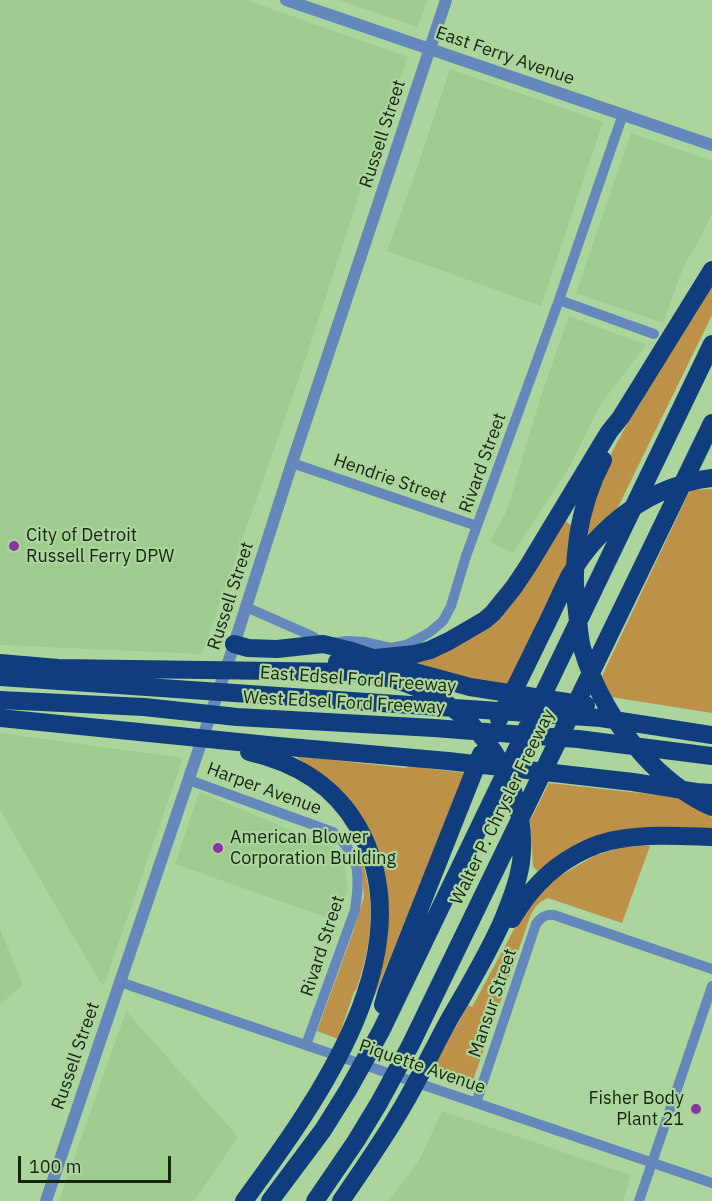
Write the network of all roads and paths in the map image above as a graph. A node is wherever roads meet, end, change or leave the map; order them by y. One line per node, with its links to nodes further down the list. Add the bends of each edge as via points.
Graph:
1 (286, 0): 3 (street, East Ferry Avenue)
2 (446, 0): 3 (street, Russell Street)
3 (430, 49): 4 (street, East Ferry Avenue); 12 (street, Russell Street)
4 (622, 114): 5 (street, East Ferry Avenue); 7 (street, Rivard Street)
5 (712, 145)
6 (712, 270): 10 (highway)
7 (559, 300): 8 (street); 14 (street, Rivard Street)
8 (654, 334)
9 (712, 344): 36 (highway, Walter P. Chrysler Freeway)
10 (621, 417): 19 (highway, via 514,588 493,613 467,631 415,654); 29 (highway, via 597,471 577,541 574,596 582,647 598,691 625,736 657,771 688,795)
11 (712, 423): 44 (highway, Walter P. Chrysler Freeway, via 411,1044 362,1132)
12 (292, 463): 14 (street, Hendrie Street); 15 (street, Russell Street)
13 (710, 479): 36 (highway, via 688,483 641,502 595,540 570,575 480,756 387,991)
14 (477, 526): 17 (street, Rivard Street, via 451,606 443,621 430,632 391,648 364,642)
15 (246, 607): 16 (street, Russell Street); 17 (street)
16 (234, 644): 17 (highway, via 277,649); 28 (street, Russell Street)
17 (323, 644): 22 (highway, via 470,687)
18 (0, 663): 19 (highway, via 58,668)
19 (255, 670): 32 (highway, via 350,672 397,680 454,709 484,738 501,762 514,795 522,845 514,894)
20 (0, 677): 22 (highway, East Edsel Ford Freeway)
21 (0, 700): 26 (highway, West Edsel Ford Freeway, via 578,739)
22 (609, 714): 24 (highway)
23 (0, 718): 25 (highway, via 232,741)
24 (712, 735)
25 (278, 752): 29 (highway, via 447,761 571,774); 42 (highway, via 286,763 321,785 351,816 363,835 374,866 379,924 371,977 351,1032 289,1140)
26 (703, 755): 27 (highway)
27 (712, 767)
28 (189, 780): 31 (street, Harper Avenue, via 333,832); 34 (street, Russell Street)
29 (710, 802)
30 (712, 837): 32 (highway, via 618,839 586,850 539,882)
31 (352, 856): 37 (street, Rivard Street, via 357,868 355,910)
32 (489, 949): 45 (highway, via 403,1107)
33 (712, 969): 38 (street, Mansur Street, via 554,915 544,916 536,924)
34 (120, 982): 37 (street, Piquette Avenue); 41 (street, Russell Street)
35 (712, 986): 39 (street)
36 (381, 1031): 43 (highway, Walter P. Chrysler Freeway, via 323,1130)
37 (306, 1045): 38 (street, Piquette Avenue)
38 (476, 1103): 39 (street, Piquette Avenue)
39 (651, 1163): 40 (street, Piquette Avenue); 46 (street)
40 (712, 1183)
41 (46, 1201)
42 (244, 1201)
43 (270, 1201)
44 (315, 1201)
45 (341, 1201)
46 (639, 1201)

